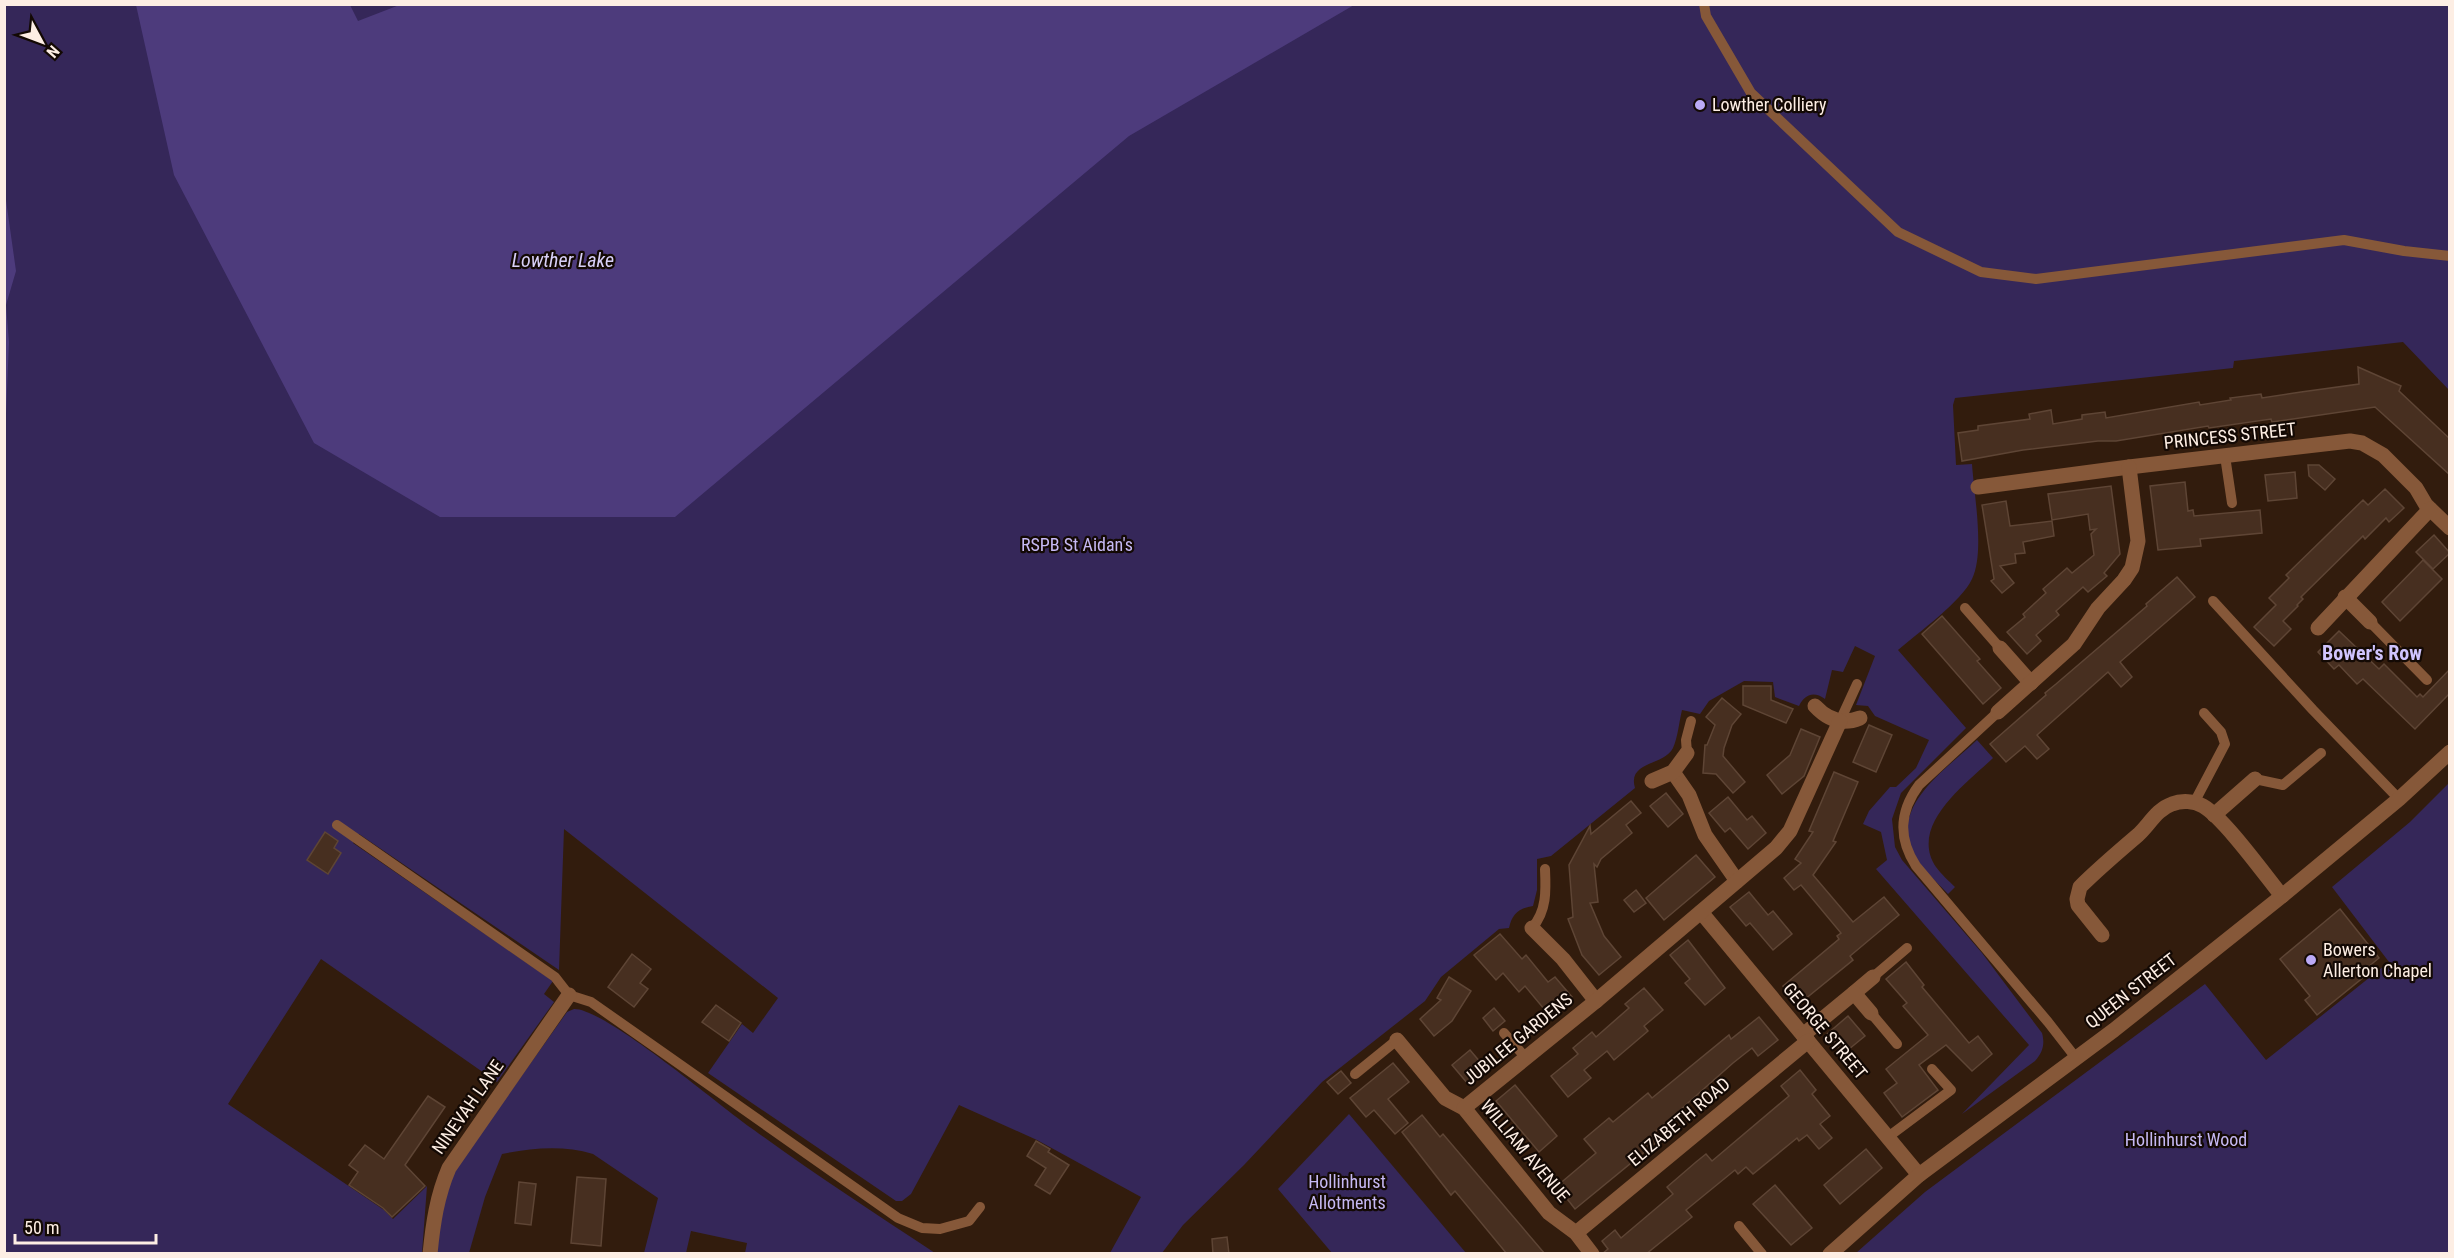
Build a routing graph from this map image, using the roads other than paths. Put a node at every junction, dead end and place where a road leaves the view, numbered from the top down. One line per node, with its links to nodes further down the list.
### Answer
1 (1704, 4): 2 (lane)
2 (2450, 256)
3 (2225, 456): 4 (street, PRINCESS STREET); 6 (lane); 7 (street, PRINCESS STREET)
4 (2130, 466): 5 (street, PRINCESS STREET); 16 (street)
5 (1978, 487)
6 (2232, 503)
7 (2430, 509): 8 (street, PRINCESS STREET); 9 (street)
8 (2450, 528)
9 (2345, 597): 12 (street); 13 (street)
10 (2213, 601): 30 (lane)
11 (1965, 608): 14 (lane)
12 (2370, 622): 15 (lane)
13 (2318, 628)
14 (2000, 648): 16 (street)
15 (2427, 681)
16 (2031, 683): 19 (street)
17 (1857, 684): 23 (lane)
18 (1815, 706): 23 (street)
19 (1998, 712): 51 (lane)
20 (2204, 713): 31 (lane)
21 (1860, 718): 23 (street)
22 (1691, 721): 25 (lane)
23 (1840, 721): 35 (street, JUBILEE GARDENS)
24 (2450, 752): 30 (street, QUEEN STREET)
25 (1688, 753): 27 (street)
26 (2321, 753): 28 (lane)
27 (1673, 772): 29 (street); 35 (street)
28 (2255, 779): 32 (street)
29 (1652, 781)
30 (2399, 799): 36 (street, QUEEN STREET)
31 (2194, 803): 32 (street); 39 (street)
32 (2214, 815): 36 (street)
33 (338, 825): 43 (lane)
34 (1545, 869): 38 (lane)
35 (1737, 881): 37 (street, JUBILEE GARDENS)
36 (2282, 896): 51 (street, QUEEN STREET)
37 (1701, 912): 44 (street, JUBILEE GARDENS); 47 (street, GEORGE STREET)
38 (1532, 928): 44 (street, JUBILEE GARDENS)
39 (2102, 935)
40 (1907, 948): 41 (lane)
41 (1873, 976): 42 (street, ELIZABETH ROAD)
42 (1854, 993): 45 (street); 47 (street, ELIZABETH ROAD)
43 (569, 995): 57 (lane); 60 (street, NINEVAH LANE)
44 (1596, 1001): 50 (street, JUBILEE GARDENS)
45 (1870, 1013): 49 (lane)
46 (1504, 1033): 50 (lane)
47 (1805, 1038): 55 (street, GEORGE STREET); 59 (street, ELIZABETH ROAD)
48 (1397, 1040): 53 (lane); 54 (street, WILLIAM AVENUE)
49 (1897, 1044)
50 (1526, 1058): 54 (street, JUBILEE GARDENS)
51 (2076, 1058): 56 (street, QUEEN STREET)
52 (1932, 1069): 55 (lane)
53 (1355, 1074)
54 (1464, 1108): 59 (street, WILLIAM AVENUE)
55 (1888, 1137): 56 (street, GEORGE STREET)
56 (1919, 1175): 63 (street, QUEEN STREET)
57 (980, 1206)
58 (1738, 1226): 62 (lane)
59 (1576, 1233): 61 (street, WILLIAM AVENUE)
60 (430, 1254)
61 (1592, 1254)
62 (1762, 1254)
63 (1830, 1254)

